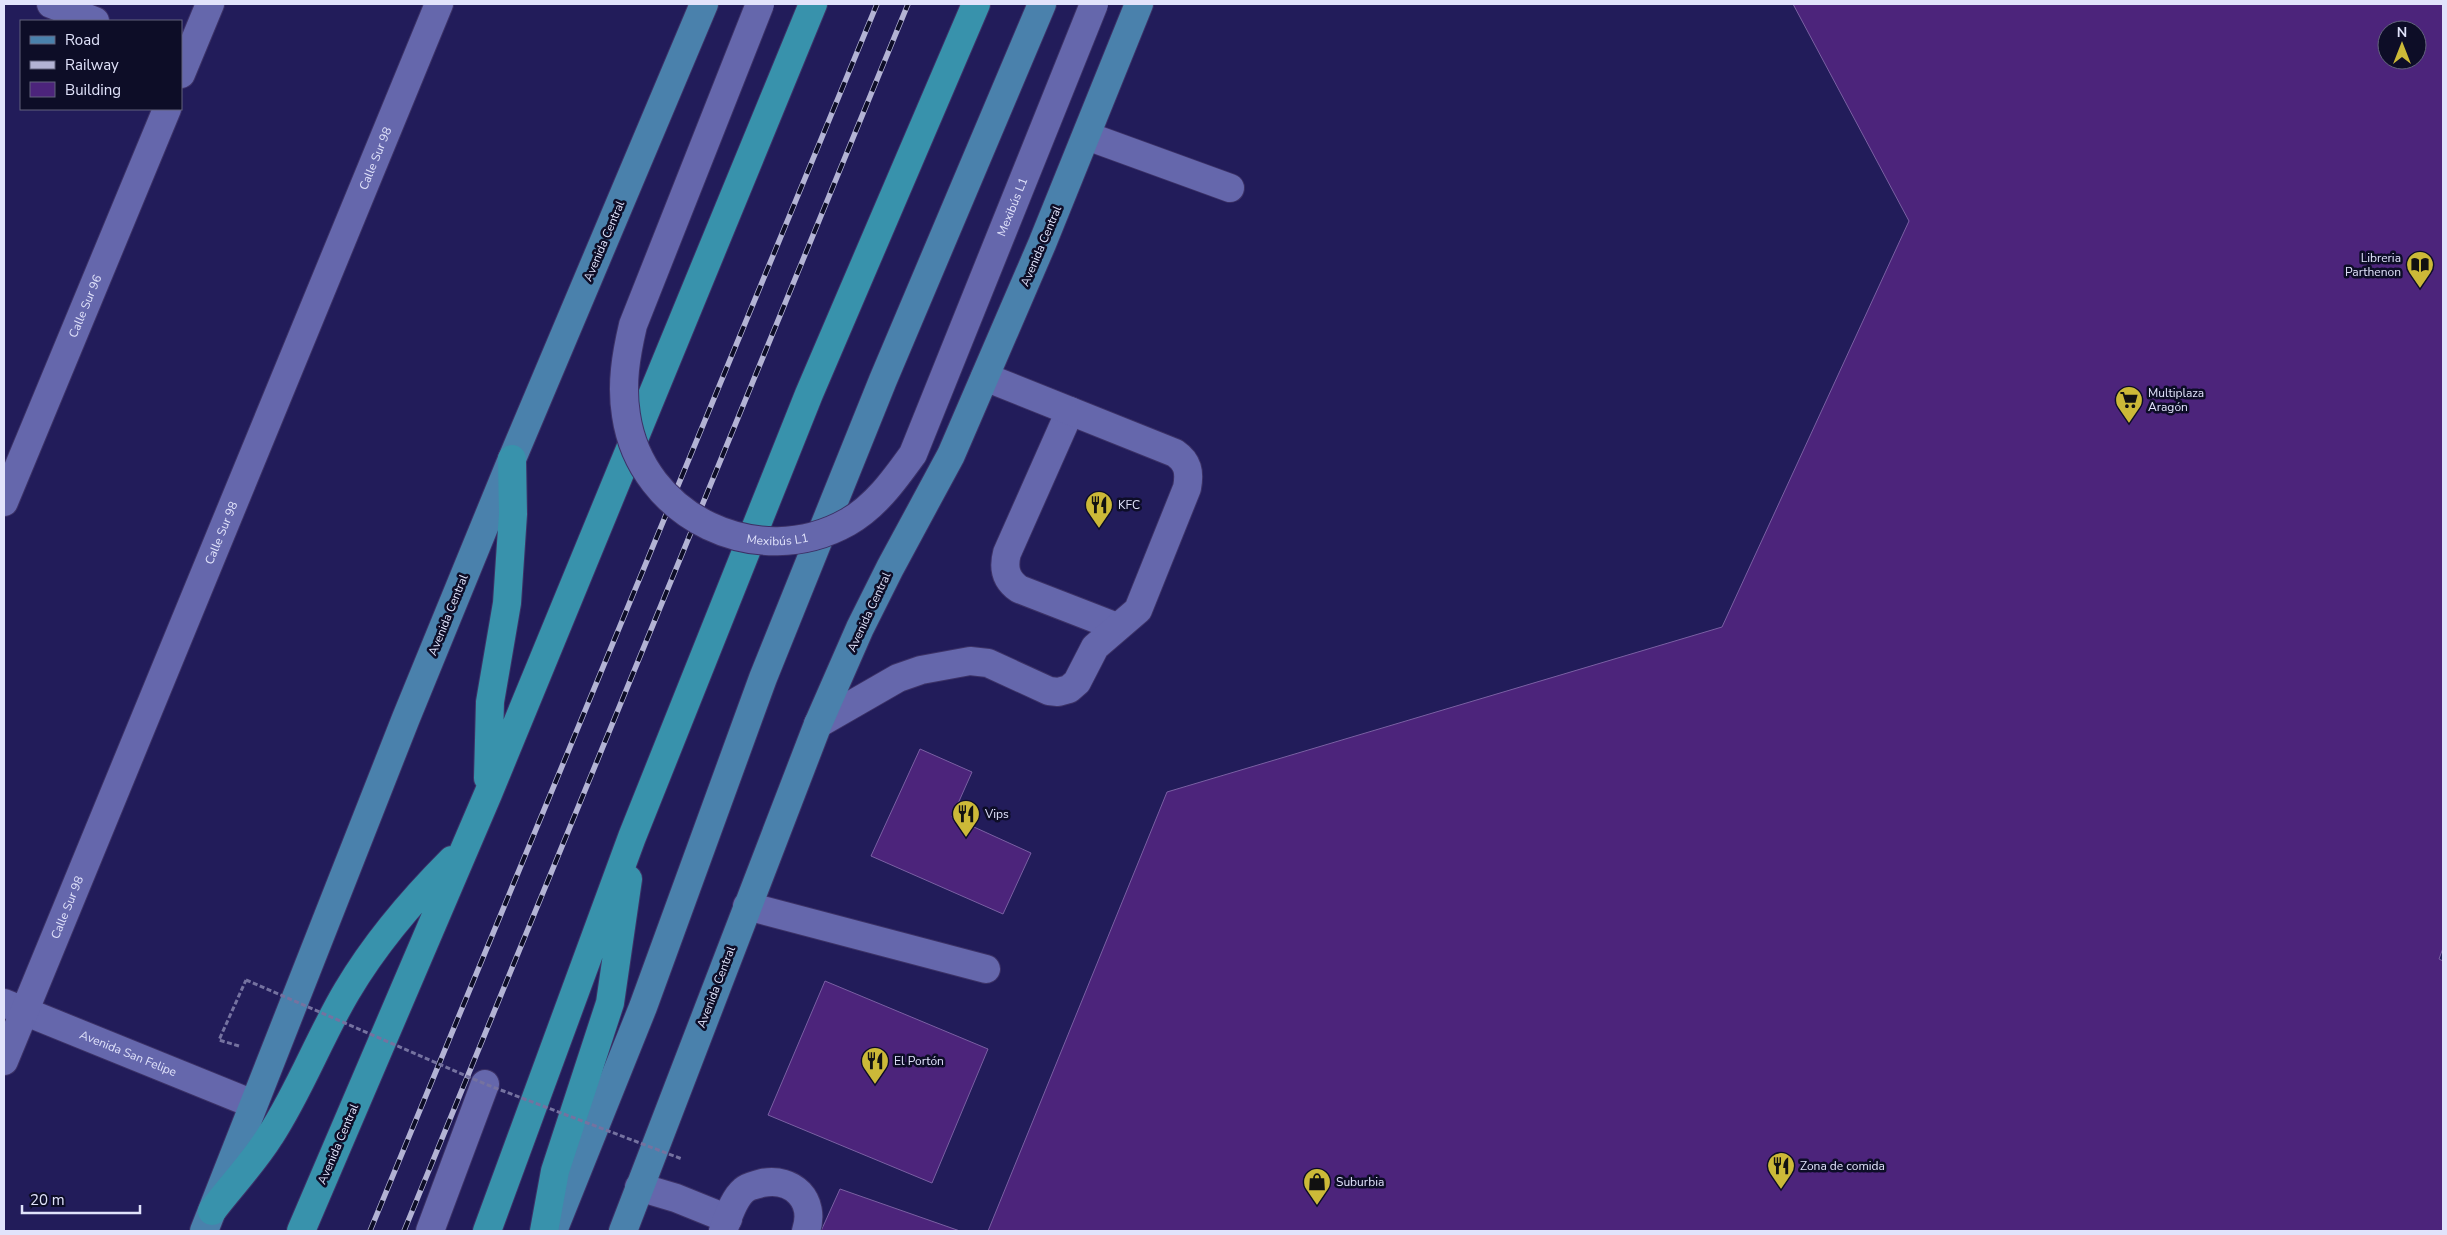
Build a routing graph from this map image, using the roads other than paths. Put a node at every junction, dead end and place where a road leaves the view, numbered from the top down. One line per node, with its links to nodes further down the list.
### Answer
1 (51, 4): 11 (street)
2 (210, 4): 12 (street)
3 (440, 4): 27 (street, Calle Sur 98)
4 (704, 4): 18 (main road, Avenida Central)
5 (760, 4): 9 (street, Mexibús L1, bridge)
6 (813, 4): 22 (highway, Avenida Central)
7 (976, 4): 23 (highway)
8 (1042, 4): 38 (main road)
9 (1094, 4)
10 (1140, 4): 14 (main road, Avenida Central)
11 (92, 20)
12 (183, 63)
13 (167, 110): 19 (street, Calle Sur 96)
14 (1086, 136): 15 (street); 16 (main road, Avenida Central)
15 (1230, 188)
16 (985, 377): 17 (street); 21 (main road, Avenida Central)
17 (1070, 411): 20 (street); 20 (street)
18 (512, 459): 22 (highway); 30 (main road, Avenida Central)
19 (4, 502)
20 (1117, 627): 21 (street)
21 (818, 724): 25 (main road, Avenida Central)
22 (488, 794): 24 (highway, Avenida Central)
23 (632, 838): 36 (highway); 37 (highway)
24 (462, 850): 32 (highway); 34 (highway, Avenida Central)
25 (747, 906): 26 (street); 31 (main road, Avenida Central)
26 (986, 969)
27 (14, 1007): 28 (street, Calle Sur 98); 30 (street, Avenida San Felipe)
28 (4, 1061)
29 (485, 1084): 35 (street)
30 (253, 1104): 32 (main road, Avenida Central)
31 (639, 1187): 33 (street); 39 (main road, Avenida Central)
32 (208, 1221)
33 (725, 1225): 40 (street)
34 (301, 1231)
35 (430, 1231)
36 (487, 1231)
37 (544, 1231)
38 (553, 1231)
39 (623, 1231)
40 (806, 1231)

